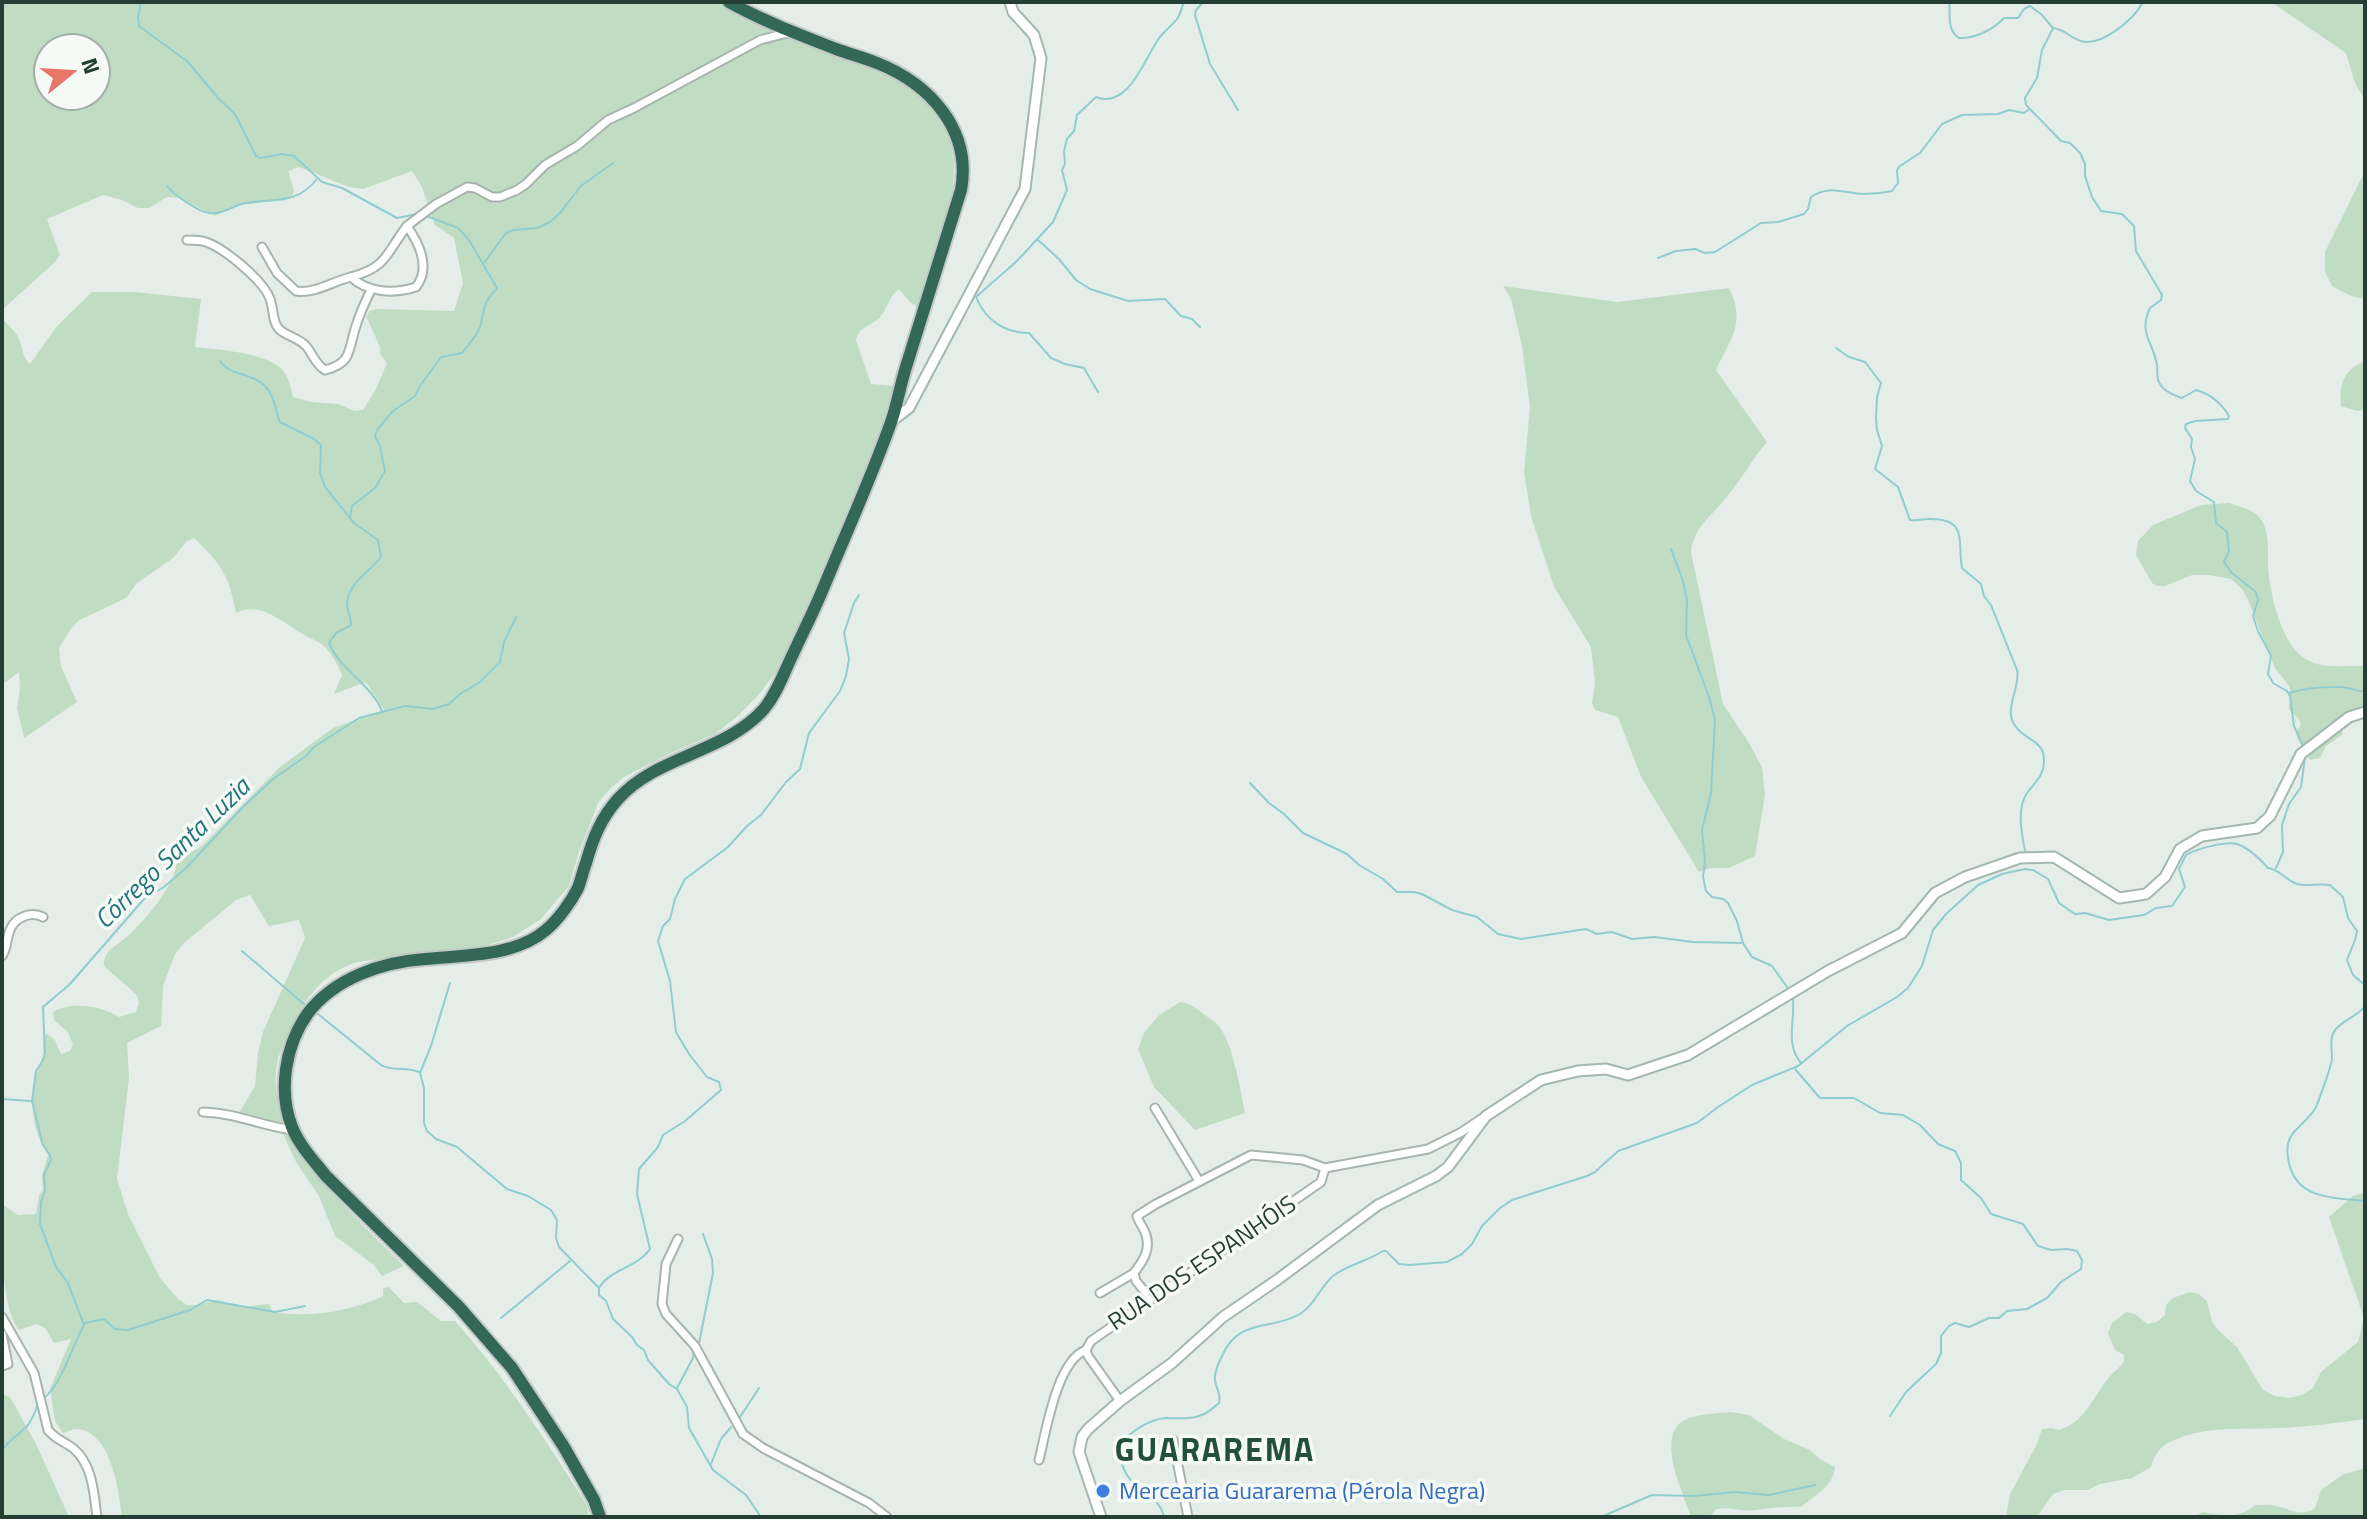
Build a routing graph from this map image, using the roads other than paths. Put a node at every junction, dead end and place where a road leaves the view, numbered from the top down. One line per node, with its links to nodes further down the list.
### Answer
1 (729, 2): 3 (highway)
2 (1010, 2): 9 (street)
3 (793, 31): 4 (street); 9 (highway)
4 (407, 226): 7 (street); 8 (street)
5 (187, 240): 8 (street)
6 (262, 247): 7 (street)
7 (351, 277): 8 (street)
8 (371, 290)
9 (892, 421): 16 (highway)
10 (2365, 712): 15 (street)
11 (43, 917): 12 (street)
12 (2, 956)
13 (1155, 1108): 18 (street)
14 (203, 1112): 16 (street)
15 (1486, 1116): 17 (street); 27 (street)
16 (293, 1130): 32 (highway)
17 (1325, 1168): 18 (street); 22 (street, RUA DOS ESPANHÓIS)
18 (1199, 1181): 20 (street)
19 (678, 1239): 30 (street)
20 (1134, 1273): 21 (street); 22 (street)
21 (1100, 1293)
22 (1150, 1298): 25 (street, RUA DOS ESPANHÓIS)
23 (2, 1317): 31 (street)
24 (2, 1334): 26 (street)
25 (1086, 1350): 27 (street, RUA DOS ESPANHÓIS); 29 (street)
26 (2, 1366)
27 (1120, 1401): 35 (street)
28 (1173, 1440): 36 (street)
29 (1039, 1460)
30 (875, 1508): 33 (street); 34 (street)
31 (97, 1517)
32 (600, 1517)
33 (867, 1517)
34 (887, 1517)
35 (1101, 1517)
36 (1188, 1517)

